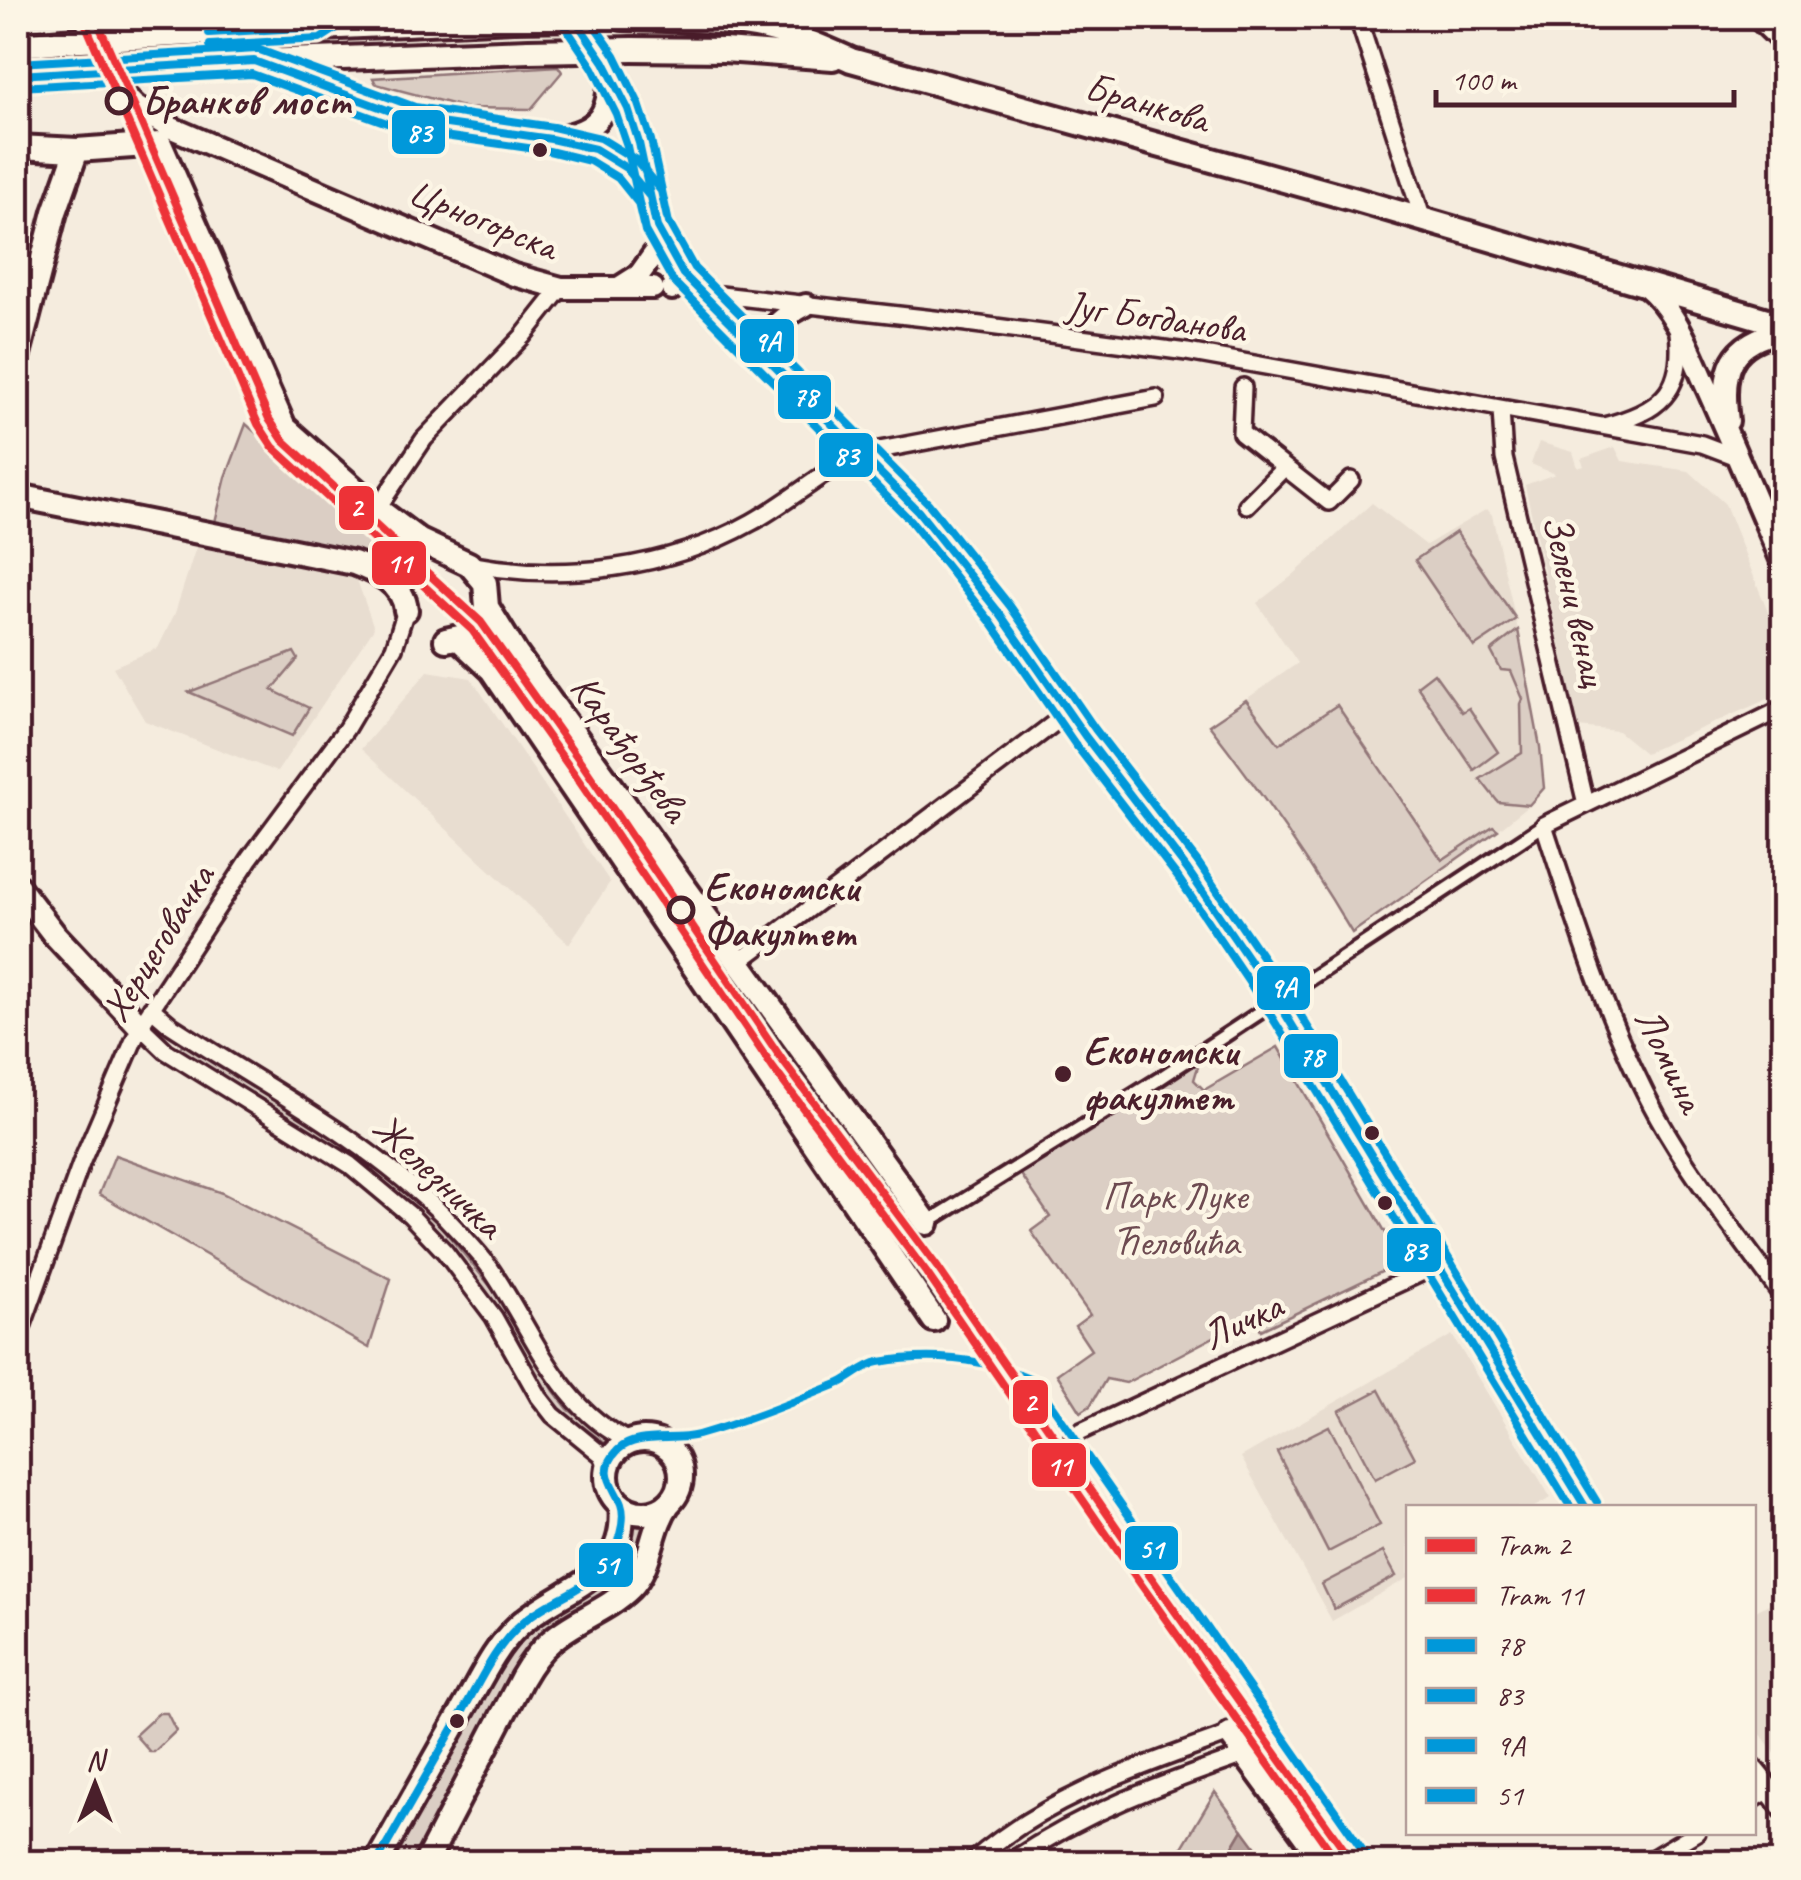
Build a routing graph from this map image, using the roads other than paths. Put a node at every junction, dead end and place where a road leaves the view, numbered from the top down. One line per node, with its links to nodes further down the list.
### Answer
1 (90, 18): 18 (street)
2 (574, 18): 16 (street)
3 (584, 18): 9 (main road, bridge)
4 (622, 18): 5 (main road, Бранкова)
5 (637, 18): 11 (main road, Бранкова)
6 (747, 18): 11 (main road)
7 (1358, 18): 25 (street)
8 (1752, 18): 13 (street)
9 (514, 19): 10 (main road)
10 (323, 22): 12 (main road, bridge)
11 (769, 29): 14 (main road, Бранкова)
12 (18, 45)
13 (1784, 49)
14 (850, 60): 15 (main road, Бранкова, bridge); 25 (main road, Бранкова)
15 (254, 61): 17 (main road, Бранкова, bridge); 19 (street)
16 (610, 72): 19 (street); 24 (street)
17 (18, 76)
18 (122, 93): 20 (street); 21 (street, Црногорска)
19 (551, 138): 24 (street)
20 (153, 145): 21 (street, Црногорска); 23 (main road); 46 (main road)
21 (212, 146): 28 (street, Црногорска)
22 (18, 147): 23 (main road)
23 (78, 150): 33 (main road)
24 (650, 197): 26 (street)
25 (1423, 220): 27 (main road)
26 (663, 271): 28 (street, Црногорска); 29 (street)
27 (1646, 285): 31 (street); 32 (main road)
28 (562, 288): 46 (street)
29 (703, 293): 30 (street, Југ Богданова); 34 (street)
30 (806, 305): 34 (street); 37 (street, Југ Богданова)
31 (1677, 324): 38 (street, Југ Богданова); 39 (street)
32 (1784, 328): 39 (street)
33 (18, 354)
34 (770, 362): 40 (street)
35 (1243, 387): 42 (street)
36 (1156, 398): 40 (street)
37 (1501, 410): 38 (street, Југ Богданова); 53 (street, Зелени венац)
38 (1597, 428): 41 (street, Југ Богданова)
39 (1730, 438): 41 (street)
40 (863, 453): 47 (street); 52 (street)
41 (1740, 458): 48 (street)
42 (1284, 468): 43 (street); 45 (street)
43 (1351, 480)
44 (18, 496): 49 (main road)
45 (1246, 505)
46 (377, 509): 47 (main road)
47 (460, 561): 50 (main road, Карађорђева)
48 (1784, 566)
49 (406, 604): 58 (street, Херцеговачка)
50 (487, 607): 56 (main road, Карађорђева); 62 (main road, Карађорђева)
51 (1784, 708): 53 (street)
52 (1069, 712): 56 (street); 57 (street)
53 (1586, 804): 54 (street)
54 (1544, 825): 57 (street); 61 (street, Ломина)
55 (18, 888): 58 (main road)
56 (740, 961): 59 (main road, Карађорђева)
57 (1278, 1002): 59 (street); 60 (street)
58 (146, 1017): 63 (street, Херцеговачка); 65 (street, Железничка); 66 (street, Железничка)
59 (927, 1223)
60 (1438, 1264): 64 (street, Личка); 69 (street)
61 (1784, 1299)
62 (934, 1320)
63 (18, 1338)
64 (1073, 1435)
65 (631, 1442): 66 (main road); 67 (main road)
66 (608, 1468): 68 (main road)
67 (669, 1503): 68 (main road); 76 (main road)
68 (621, 1505): 75 (main road)
69 (1584, 1505)
70 (1230, 1734): 71 (main road); 77 (street)
71 (1245, 1755): 78 (street); 79 (main road)
72 (1761, 1794): 73 (street)
73 (1784, 1808)
74 (1692, 1835): 80 (street)
75 (378, 1862)
76 (426, 1862)
77 (972, 1862)
78 (1010, 1862)
79 (1324, 1862)
80 (1647, 1862)

